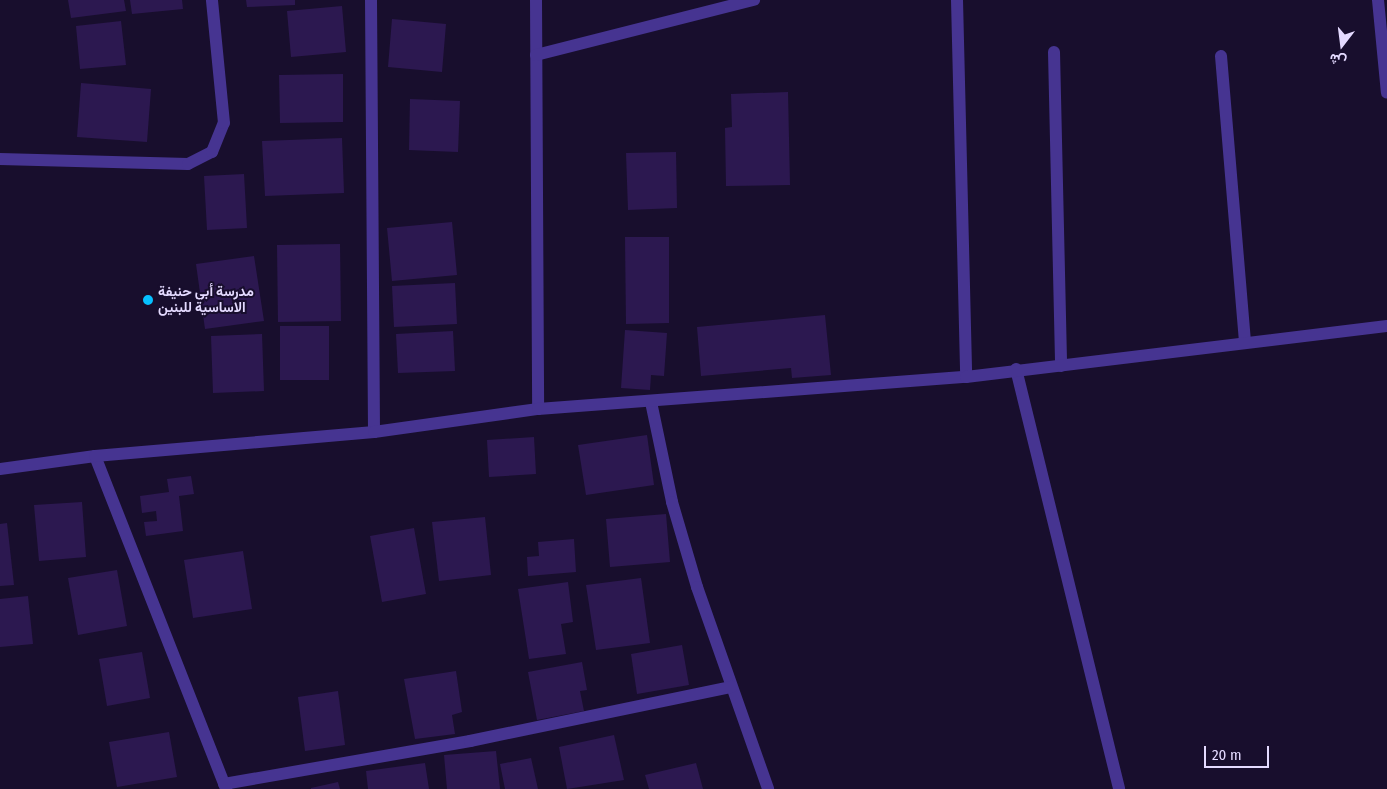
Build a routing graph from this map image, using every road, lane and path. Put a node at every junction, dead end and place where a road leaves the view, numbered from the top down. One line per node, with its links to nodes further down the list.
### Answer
1 (212, 0): 11 (street)
2 (371, 0): 19 (street)
3 (536, 0): 8 (street)
4 (754, 0): 8 (street)
5 (957, 0): 16 (street)
6 (1378, 0): 10 (street)
7 (1054, 52): 14 (street)
8 (536, 55): 18 (street)
9 (1221, 56): 13 (street)
10 (1387, 93)
11 (0, 159)
12 (1387, 326): 13 (street)
13 (1245, 341): 14 (street)
14 (1060, 366): 15 (street)
15 (1016, 370): 16 (street); 25 (street)
16 (966, 377): 17 (street)
17 (651, 402): 18 (street); 22 (street)
18 (538, 410): 19 (street)
19 (374, 432): 20 (street)
20 (95, 456): 21 (street); 23 (street)
21 (0, 469)
22 (731, 687): 23 (street); 24 (street)
23 (225, 786)
24 (768, 789)
25 (1119, 789)

